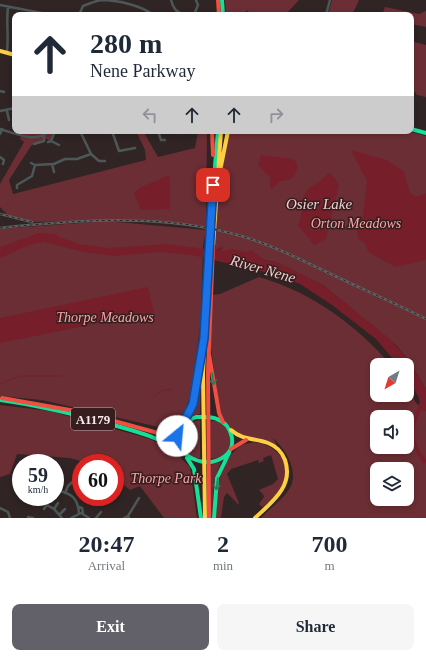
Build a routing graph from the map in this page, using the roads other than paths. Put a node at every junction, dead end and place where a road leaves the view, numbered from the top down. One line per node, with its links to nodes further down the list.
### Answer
1 (128, 0): 7 (street)
2 (171, 0): 13 (street)
3 (196, 0): 14 (street)
4 (218, 0): 15 (main road)
5 (222, 0): 16 (main road)
6 (330, 0): 17 (street)
7 (128, 4): 11 (street); 12 (street)
8 (0, 5): 9 (street)
9 (8, 7): 10 (street); 19 (street)
10 (36, 12)
11 (80, 12)
12 (147, 12)
13 (175, 12)
14 (195, 12)
15 (219, 12)
16 (223, 12)
17 (327, 12)
18 (0, 51): 19 (main road)
19 (7, 53): 20 (main road)
20 (12, 54)
21 (0, 91): 22 (street)
22 (4, 92)
23 (12, 109): 24 (street)
24 (7, 110): 25 (street); 26 (street)
25 (0, 111)
26 (10, 120)
27 (1, 129): 29 (street); 31 (street)
28 (414, 130): 30 (main road)
29 (12, 132)
30 (426, 133)
31 (0, 134)
32 (20, 134): 41 (street)
33 (53, 134): 44 (street)
34 (81, 134): 46 (street)
35 (113, 134): 45 (street)
36 (159, 134): 42 (street)
37 (212, 134): 54 (main road)
38 (218, 134): 54 (main road)
39 (221, 134): 54 (main road)
40 (227, 134): 54 (main road)
41 (44, 136): 43 (street)
42 (165, 140)
43 (34, 144)
44 (59, 145)
45 (135, 148)
46 (91, 154): 48 (street); 51 (street)
47 (0, 156): 50 (street)
48 (105, 161)
49 (31, 163): 52 (street)
50 (3, 164)
51 (52, 164): 52 (street); 53 (street)
52 (35, 165): 55 (street)
53 (54, 172)
54 (215, 186): 56 (main road)
55 (17, 188)
56 (206, 339): 58 (main road); 59 (main road, one-way to 59); 89 (main road); 90 (main road)
57 (0, 399): 60 (main road, A1179); 64 (main road, A1179)
58 (184, 422): 59 (main road); 60 (main road)
59 (224, 422): 61 (main road)
60 (180, 428): 64 (main road)
61 (231, 430): 62 (main road); 63 (main road)
62 (247, 440): 63 (main road); 92 (main road)
63 (230, 451): 65 (main road); 91 (main road, one-way to 91)
64 (181, 452): 65 (main road)
65 (187, 458): 88 (main road)
66 (72, 482): 67 (street)
67 (65, 493): 70 (street)
68 (138, 498): 80 (street)
69 (56, 506): 74 (street)
70 (79, 507): 77 (street); 78 (street)
71 (0, 508): 81 (street)
72 (65, 508): 76 (street)
73 (44, 509): 74 (street)
74 (54, 509): 76 (street)
75 (101, 512): 86 (street)
76 (60, 514): 83 (street)
77 (79, 514): 78 (street); 84 (street)
78 (83, 514): 85 (street)
79 (28, 517): 82 (street)
80 (129, 517): 87 (street)
81 (10, 518)
82 (33, 518)
83 (62, 518)
84 (71, 518)
85 (89, 518)
86 (96, 518)
87 (124, 518)
88 (201, 518)
89 (205, 518)
90 (209, 518)
91 (214, 518)
92 (256, 518)

